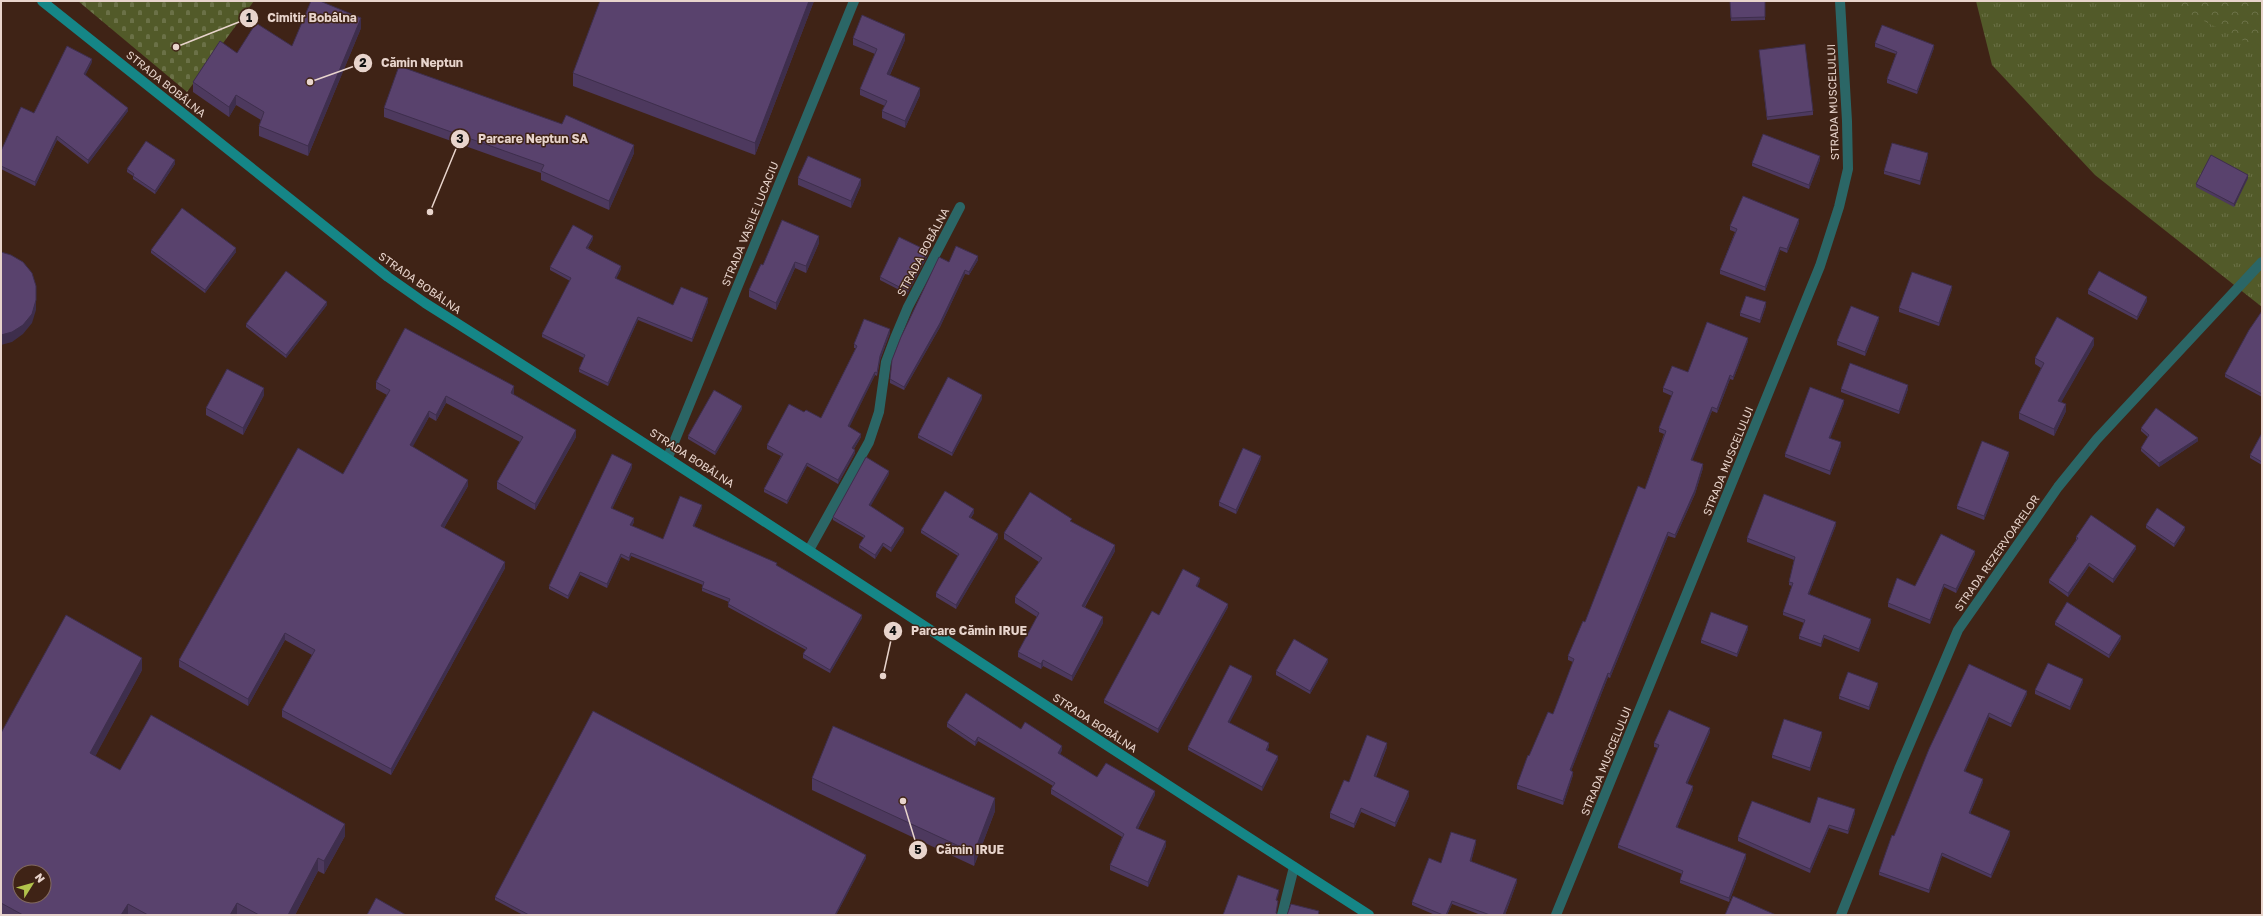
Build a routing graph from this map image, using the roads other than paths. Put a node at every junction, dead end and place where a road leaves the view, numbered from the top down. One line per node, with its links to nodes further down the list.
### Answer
1 (42, 1): 6 (main road, STRADA BOBÂLNA)
2 (854, 1): 6 (street, STRADA VASILE LUCACIU)
3 (1840, 1): 11 (street, STRADA MUSCELULUI)
4 (960, 208): 7 (street, STRADA BOBÂLNA)
5 (2262, 262): 12 (street, STRADA REZERVOARELOR)
6 (668, 457): 7 (main road, STRADA BOBÂLNA)
7 (809, 550): 8 (main road, STRADA BOBÂLNA)
8 (1294, 867): 9 (street); 10 (main road, STRADA BOBÂLNA)
9 (1282, 915)
10 (1369, 915)
11 (1556, 915)
12 (1841, 915)

